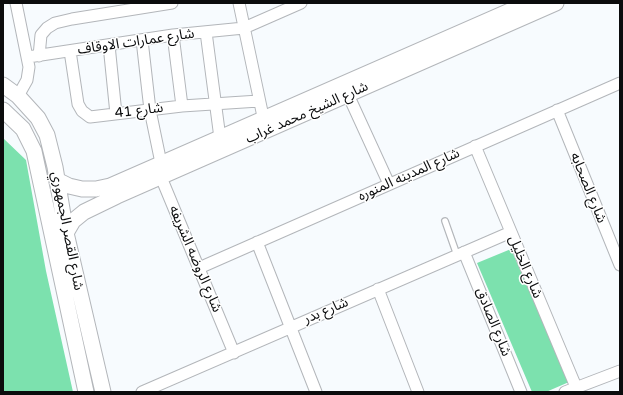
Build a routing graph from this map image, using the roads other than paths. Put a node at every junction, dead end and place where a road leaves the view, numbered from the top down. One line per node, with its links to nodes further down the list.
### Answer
1 (16, 3): 14 (street)
2 (172, 3): 7 (street)
3 (239, 3): 8 (street)
4 (301, 3): 8 (street, شارع عمارات الاوقاف)
5 (528, 3): 17 (main road, شارع الشيخ محمد غراب)
6 (556, 3): 17 (main road, شارع الشيخ محمد غراب)
7 (135, 6): 14 (street)
8 (244, 28): 9 (street, شارع عمارات الاوقاف); 19 (street)
9 (206, 32): 10 (street, شارع عمارات الاوقاف); 20 (street)
10 (173, 35): 11 (street, شارع عمارات الاوقاف); 21 (street)
11 (142, 40): 12 (street, شارع عمارات الاوقاف); 23 (street, شارع الروضه الشريفه)
12 (109, 46): 13 (street, شارع عمارات الاوقاف); 25 (street)
13 (70, 51): 14 (street, شارع عمارات الاوقاف); 25 (street, شارع 41)
14 (33, 56): 18 (street)
15 (620, 83): 24 (street, شارع المدينه المنوره)
16 (3, 85): 18 (main road, شارع القصر الجمهوري)
17 (346, 89): 26 (main road, شارع الشيخ محمد غراب); 31 (street)
18 (18, 96): 30 (main road, شارع القصر الجمهوري)
19 (260, 101): 20 (street, شارع 41); 26 (street)
20 (214, 104): 21 (street, شارع 41); 27 (street)
21 (182, 106): 23 (street, شارع 41)
22 (3, 110): 44 (main road, شارع القصر الجمهوري)
23 (150, 110): 25 (street, شارع 41); 29 (street, شارع الروضه الشريفه)
24 (557, 110): 28 (street, شارع المدينه المنوره); 37 (street, شارع الصحابه)
25 (116, 114)
26 (265, 125): 27 (main road, شارع الشيخ محمد غراب); 29 (main road, شارع الشيخ محمد غراب)
27 (220, 138): 29 (main road, شارع الشيخ محمد غراب)
28 (475, 146): 31 (street, شارع المدينه المنوره); 33 (street, شارع الخليل)
29 (159, 168): 30 (main road, شارع الشيخ محمد غراب); 34 (main road, شارع الشيخ محمد غراب); 38 (street, شارع الروضه الشريفه)
30 (57, 180): 34 (main road, شارع القصر الجمهوري)
31 (389, 184): 35 (street, شارع المدينه المنوره)
32 (445, 221): 36 (lane)
33 (511, 232): 36 (street, شارع بدر); 43 (street, شارع الخليل)
34 (66, 233): 45 (main road, شارع القصر الجمهوري)
35 (257, 242): 38 (street, شارع المدينه المنوره); 40 (street)
36 (461, 254): 39 (street, شارع بدر); 49 (street, شارع الصادق)
37 (620, 266)
38 (199, 268): 41 (street, شارع الروضه الشريفه)
39 (378, 289): 40 (street, شارع بدر); 48 (street)
40 (291, 326): 41 (street, شارع بدر); 47 (street)
41 (234, 353): 46 (street, شارع بدر)
42 (620, 371): 43 (street)
43 (576, 387): 50 (street)
44 (86, 392)
45 (103, 392)
46 (142, 392)
47 (316, 392)
48 (418, 392)
49 (521, 392)
50 (565, 392)

